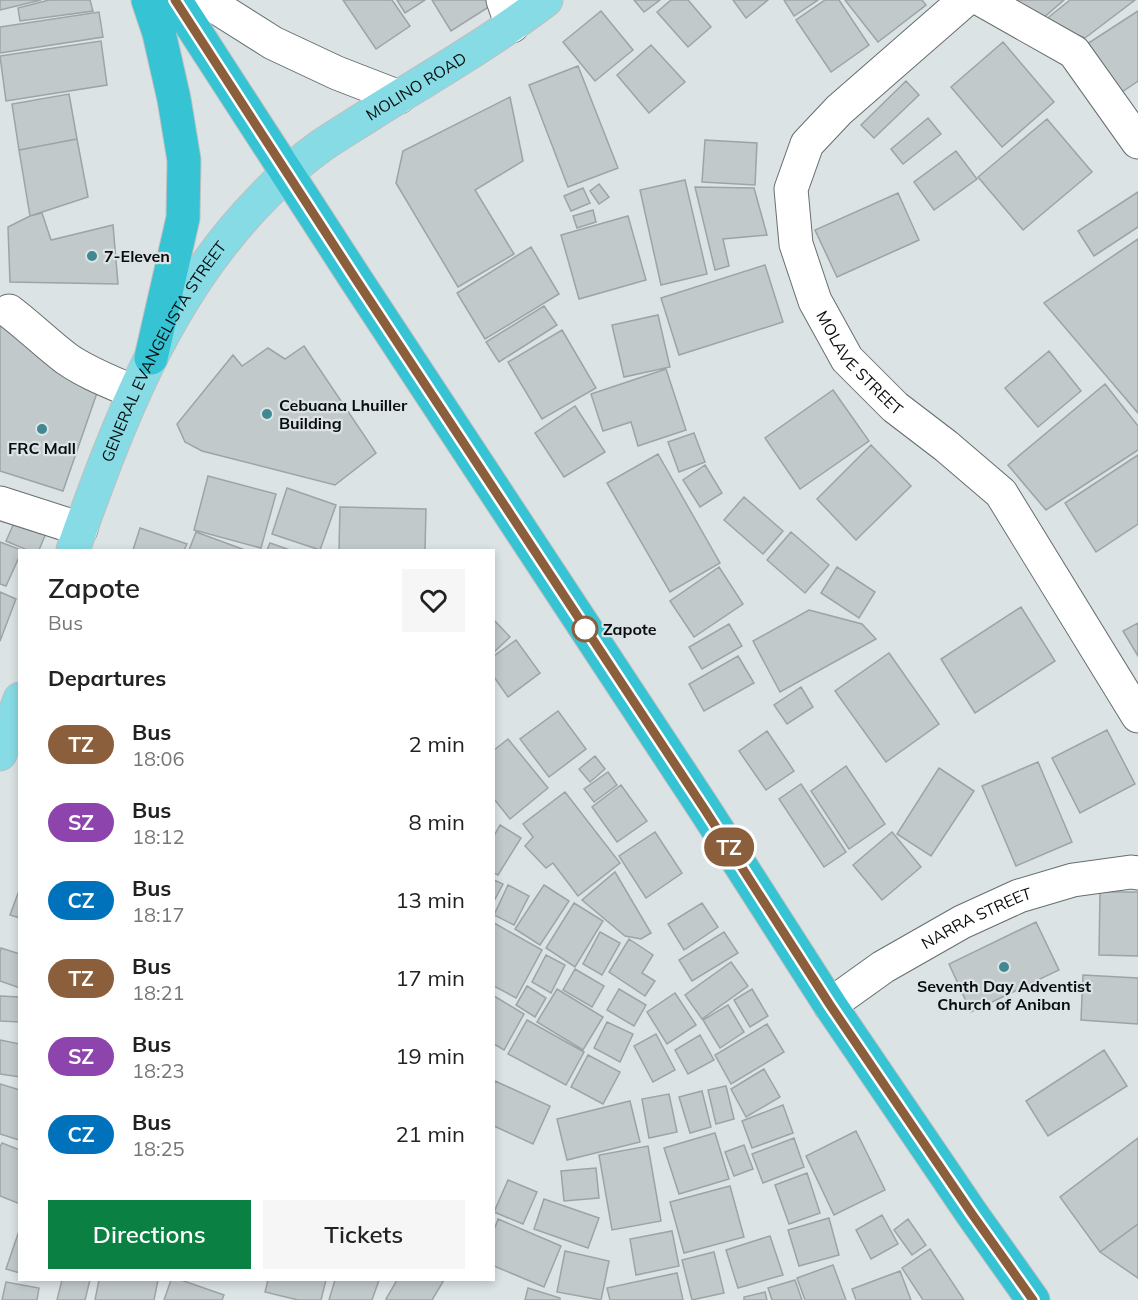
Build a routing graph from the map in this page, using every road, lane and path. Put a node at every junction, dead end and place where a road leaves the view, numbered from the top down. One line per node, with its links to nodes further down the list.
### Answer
1 (148, 0): 12 (highway)
2 (175, 0): 10 (highway)
3 (206, 0): 8 (street)
4 (546, 0): 7 (main road, MOLINO ROAD)
5 (965, 0): 17 (street, MOLAVE STREET)
6 (982, 0): 9 (street)
7 (508, 13): 8 (main road, MOLINO ROAD)
8 (399, 97): 10 (main road, MOLINO ROAD)
9 (1138, 142)
10 (287, 173): 12 (main road, GENERAL EVANGELISTA STREET); 20 (highway)
11 (9, 311): 13 (street)
12 (151, 358): 13 (main road, GENERAL EVANGELISTA STREET)
13 (134, 392): 15 (main road, GENERAL EVANGELISTA STREET)
14 (0, 503): 15 (street)
15 (77, 540)
16 (18, 704): 18 (main road)
17 (1138, 716)
18 (0, 753)
19 (1138, 873): 20 (street, NARRA STREET)
20 (830, 1005): 21 (highway)
21 (1033, 1300)

